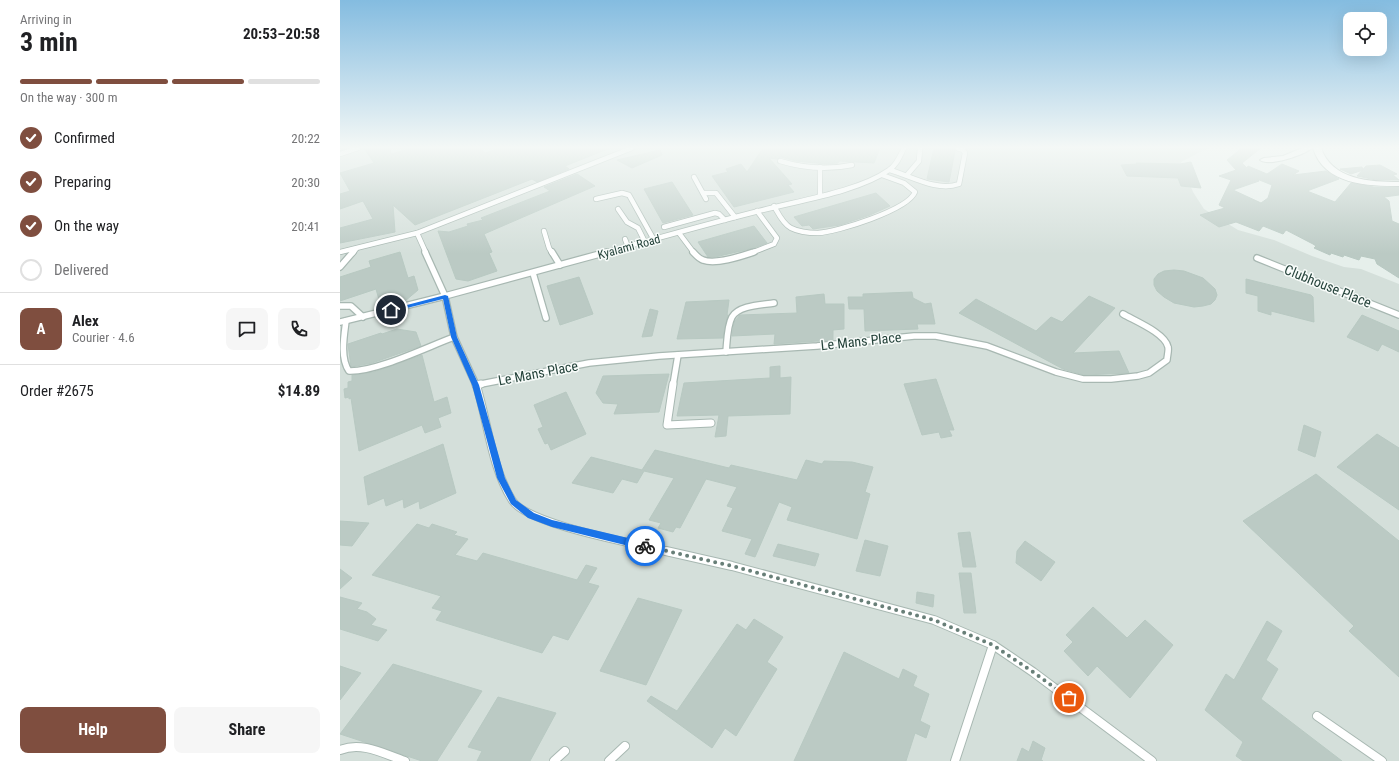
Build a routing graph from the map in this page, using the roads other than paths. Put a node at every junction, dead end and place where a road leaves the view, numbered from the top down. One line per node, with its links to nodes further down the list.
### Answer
1 (542, 184): 21 (lane)
2 (697, 184): 10 (lane)
3 (820, 184): 11 (lane)
4 (860, 184): 11 (lane, Kyalami Road)
5 (904, 184): 14 (lane)
6 (932, 184): 7 (lane)
7 (959, 184)
8 (1374, 184): 9 (street)
9 (1399, 184)
10 (703, 193): 13 (lane); 17 (lane)
11 (820, 196): 14 (lane, Kyalami Road)
12 (596, 199): 24 (lane)
13 (706, 199)
14 (774, 206): 16 (lane, Kyalami Road)
15 (618, 209): 25 (lane)
16 (757, 211): 17 (lane, Kyalami Road); 22 (lane)
17 (735, 217): 18 (lane, Kyalami Road)
18 (725, 220): 19 (lane); 22 (lane, Kyalami Road)
19 (664, 227)
20 (544, 231): 30 (lane)
21 (417, 233): 27 (lane); 33 (lane)
22 (678, 233): 24 (lane, Kyalami Road)
23 (625, 239): 26 (lane)
24 (654, 240): 25 (lane, Kyalami Road)
25 (645, 242): 26 (lane, Kyalami Road)
26 (628, 247): 30 (lane, Kyalami Road)
27 (357, 249): 28 (lane); 31 (lane)
28 (340, 252)
29 (1257, 258): 37 (lane, Clubhouse Place)
30 (560, 265): 32 (lane, Kyalami Road)
31 (340, 267)
32 (533, 273): 33 (lane, Kyalami Road); 39 (lane)
33 (445, 296): 38 (lane, Kyalami Road); 41 (lane)
34 (774, 304): 42 (lane)
35 (340, 306): 38 (lane)
36 (1123, 314): 42 (lane, Le Mans Place)
37 (1399, 314)
38 (363, 317): 40 (lane, Kyalami Road)
39 (546, 318)
40 (343, 321): 41 (lane)
41 (454, 337): 44 (lane)
42 (726, 352): 43 (lane, Le Mans Place)
43 (678, 355): 44 (lane, Le Mans Place); 45 (lane)
44 (476, 385): 46 (lane)
45 (711, 423)
46 (993, 645): 54 (lane); 55 (lane)
47 (1317, 716): 56 (lane)
48 (625, 746): 53 (lane)
49 (340, 750): 51 (lane)
50 (565, 751): 52 (lane)
51 (405, 761)
52 (554, 761)
53 (609, 761)
54 (956, 761)
55 (1152, 761)
56 (1382, 761)

